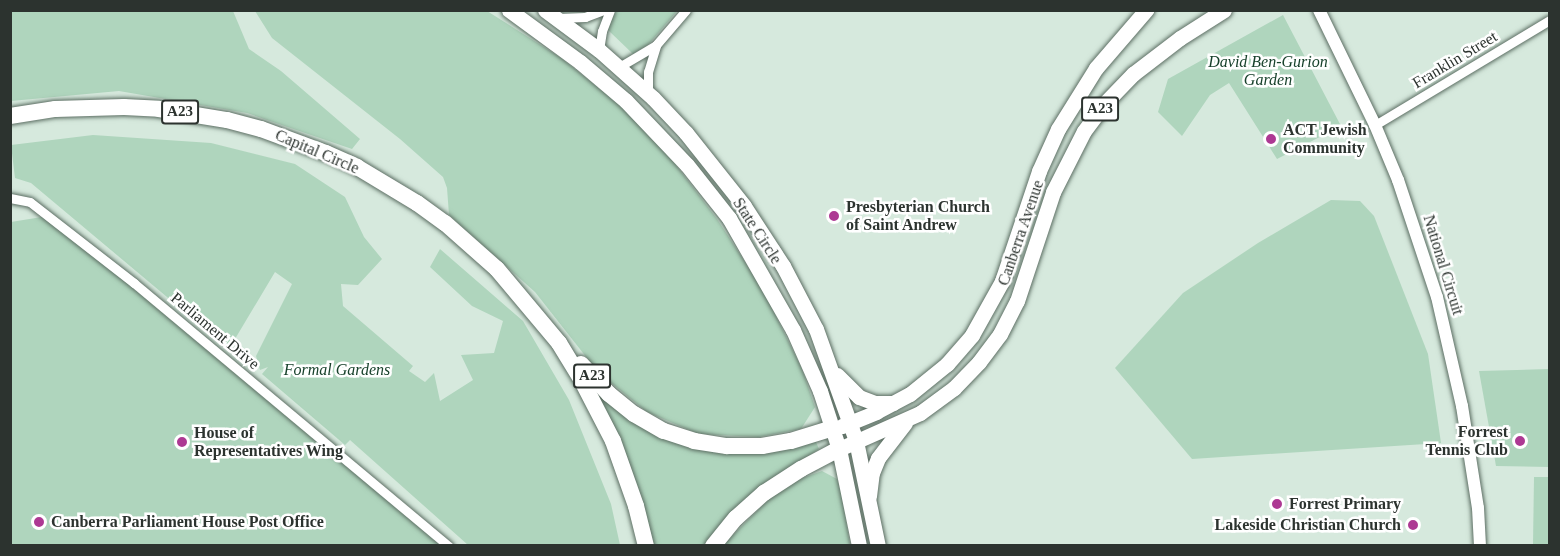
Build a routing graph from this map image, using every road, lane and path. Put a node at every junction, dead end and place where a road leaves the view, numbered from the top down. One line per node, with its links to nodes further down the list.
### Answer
1 (509, 10): 13 (main road, State Circle)
2 (603, 10): 8 (street)
3 (610, 10): 11 (street)
4 (686, 10): 10 (street)
5 (1146, 10): 24 (main road, Canberra Avenue / A23)
6 (1224, 10): 25 (main road, Canberra Avenue / A23)
7 (1318, 10): 16 (street, National Circuit)
8 (550, 14): 11 (main road, State Circle)
9 (1550, 20): 16 (street, Franklin Street)
10 (656, 45): 12 (street); 14 (street)
11 (599, 50): 12 (main road, State Circle); 13 (main road)
12 (619, 67): 13 (main road); 14 (main road, State Circle)
13 (598, 75): 19 (main road, State Circle)
14 (653, 98): 18 (main road, State Circle)
15 (10, 116): 22 (highway, Capital Circle / A23)
16 (1376, 125): 36 (street, National Circuit)
17 (10, 198): 31 (street, Parliament Drive)
18 (744, 206): 19 (main road); 20 (main road, State Circle)
19 (729, 218): 21 (main road, State Circle)
20 (792, 282): 21 (main road); 23 (main road, State Circle)
21 (774, 292): 27 (main road, State Circle)
22 (559, 343): 27 (highway, A23); 32 (highway)
23 (832, 369): 24 (main road); 26 (main road, State Circle)
24 (896, 403): 26 (main road, Canberra Avenue / A23)
25 (907, 421): 28 (main road, Canberra Avenue / A23); 30 (main road)
26 (851, 423): 27 (main road, Canberra Avenue / A23); 28 (main road, State Circle)
27 (833, 428): 29 (main road, State Circle)
28 (856, 441): 29 (main road, Canberra Avenue / A23); 30 (main road, State Circle)
29 (839, 449): 33 (highway); 34 (main road, State Circle)
30 (869, 496): 35 (main road, State Circle)
31 (448, 546)
32 (646, 546)
33 (713, 546)
34 (859, 546)
35 (878, 546)
36 (1480, 546)

